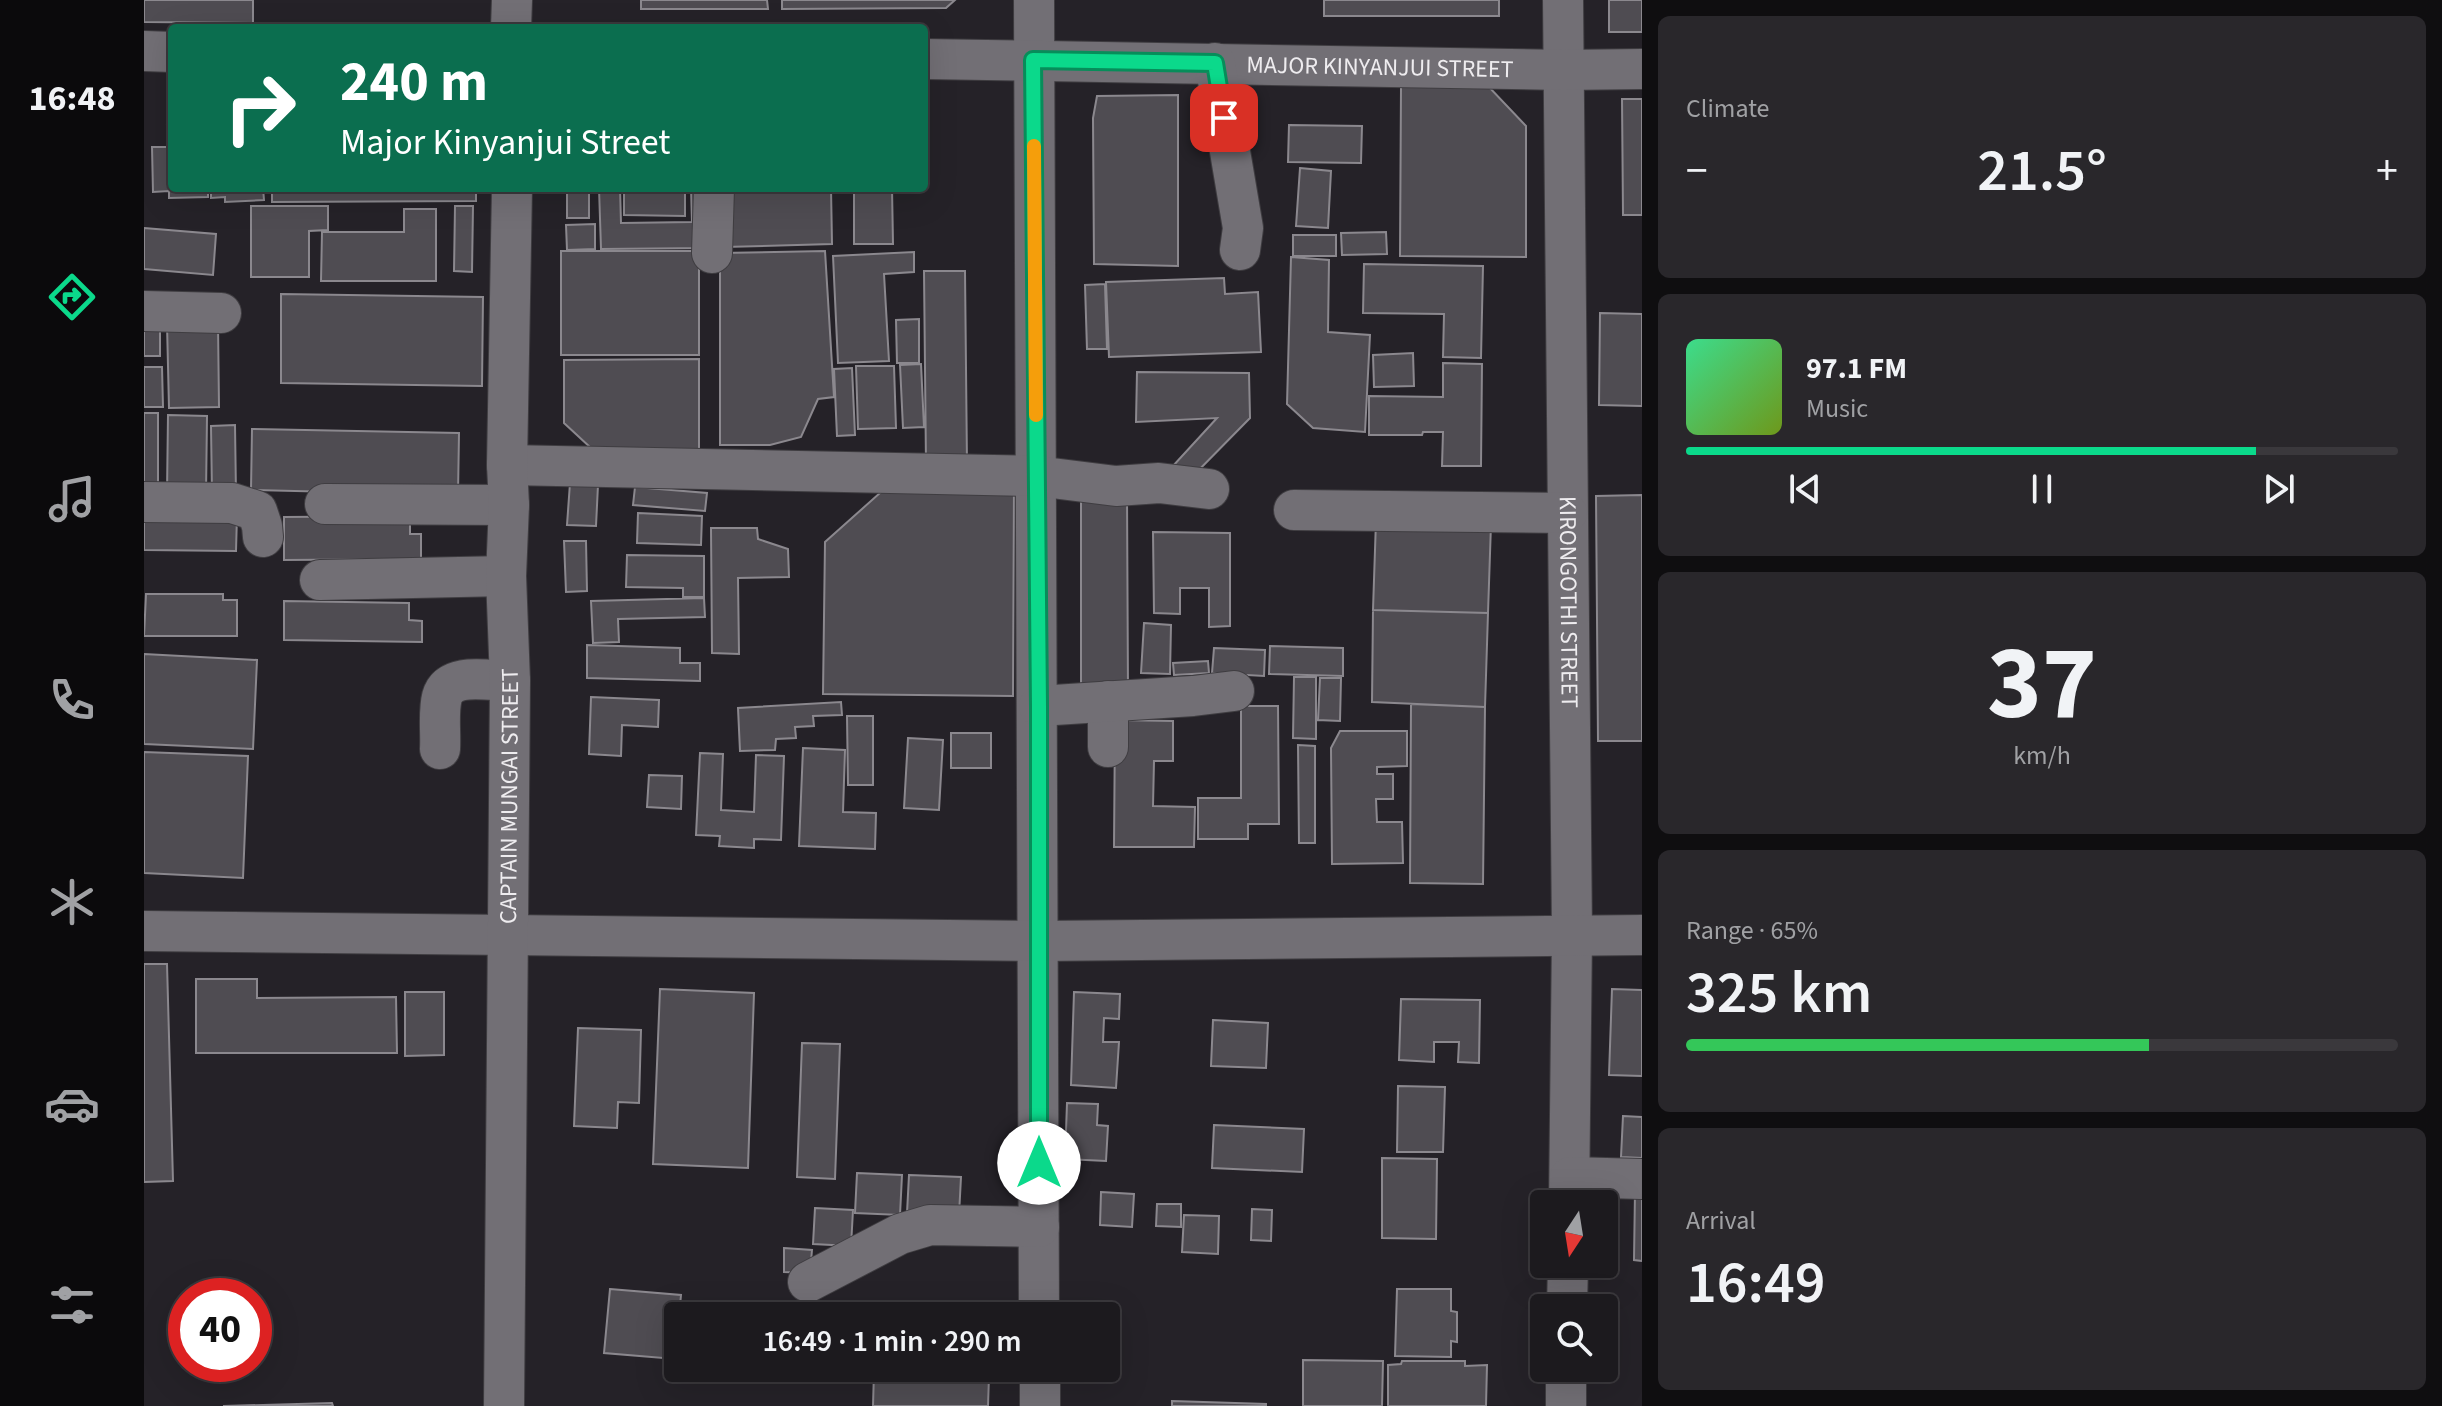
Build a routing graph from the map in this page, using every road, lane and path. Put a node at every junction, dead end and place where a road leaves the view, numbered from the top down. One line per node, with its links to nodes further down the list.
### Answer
1 (512, 0): 4 (street)
2 (1034, 0): 8 (street)
3 (1563, 0): 11 (street, KIRONGOTHI STREET)
4 (511, 24)
5 (144, 51): 6 (street)
6 (168, 52)
7 (928, 59): 8 (street, MAJOR KINYANJUI STREET)
8 (1033, 60): 9 (street, MAJOR KINYANJUI STREET); 19 (street)
9 (1215, 63): 11 (street, MAJOR KINYANJUI STREET); 14 (street)
10 (1642, 69): 11 (street, MAJOR KINYANJUI STREET)
11 (1563, 70): 25 (street, KIRONGOTHI STREET)
12 (512, 192): 18 (street, CAPTAIN MUNGAI STREET)
13 (714, 192): 15 (street)
14 (1240, 250)
15 (712, 253)
16 (144, 311): 17 (street)
17 (221, 313)
18 (507, 465): 19 (street); 23 (street, CAPTAIN MUNGAI STREET)
19 (1036, 476): 20 (street); 32 (street)
20 (1209, 489)
21 (144, 502): 26 (street)
22 (325, 504): 23 (street)
23 (509, 505): 27 (street, CAPTAIN MUNGAI STREET)
24 (1294, 510): 25 (street)
25 (1567, 513): 37 (street, KIRONGOTHI STREET)
26 (263, 537)
27 (506, 576): 28 (street); 29 (street, CAPTAIN MUNGAI STREET)
28 (320, 580)
29 (510, 681): 34 (street); 36 (street, CAPTAIN MUNGAI STREET)
30 (1234, 691): 31 (street)
31 (1108, 701): 32 (street); 33 (street)
32 (1039, 706): 39 (street)
33 (1108, 747)
34 (440, 749)
35 (144, 931): 36 (street)
36 (507, 934): 39 (street); 47 (street, CAPTAIN MUNGAI STREET)
37 (1572, 934): 38 (street); 39 (street); 41 (street, KIRONGOTHI STREET)
38 (1642, 935)
39 (1039, 941): 42 (street)
40 (1642, 1179): 41 (street)
41 (1569, 1190)
42 (1039, 1227): 43 (street); 44 (street)
43 (808, 1282)
44 (1039, 1302)
45 (1040, 1382): 48 (street)
46 (1566, 1382): 49 (street)
47 (504, 1406)
48 (1040, 1406)
49 (1566, 1406)

